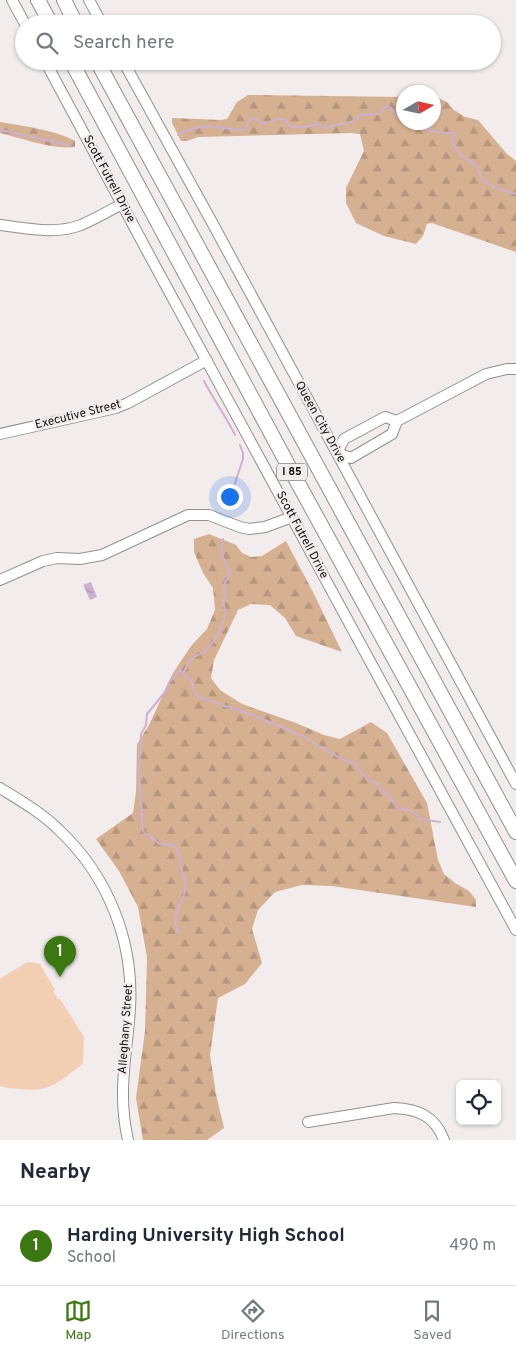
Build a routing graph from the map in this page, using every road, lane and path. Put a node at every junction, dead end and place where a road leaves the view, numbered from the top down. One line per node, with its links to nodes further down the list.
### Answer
1 (12, 0): 5 (street)
2 (38, 0): 6 (highway)
3 (64, 0): 7 (highway)
4 (89, 0): 8 (street)
5 (20, 15)
6 (46, 15)
7 (72, 15)
8 (97, 15)
9 (50, 70): 13 (street, Scott Futrell Drive)
10 (76, 70): 25 (highway, I 85)
11 (102, 70): 24 (highway, I 85)
12 (128, 70): 19 (street, Queen City Drive)
13 (122, 204): 14 (street); 15 (street, Scott Futrell Drive)
14 (0, 225)
15 (207, 360): 18 (street, Executive Street); 20 (street, Scott Futrell Drive)
16 (516, 369): 17 (street)
17 (397, 421): 19 (street); 19 (street)
18 (0, 434)
19 (337, 453): 22 (street, Queen City Drive)
20 (292, 516): 21 (street); 26 (street, Scott Futrell Drive)
21 (0, 580)
22 (516, 784)
23 (0, 788): 28 (street, Alleghany Street)
24 (516, 832)
25 (516, 881)
26 (516, 930)
27 (308, 1122): 29 (street)
28 (128, 1140)
29 (444, 1140)

